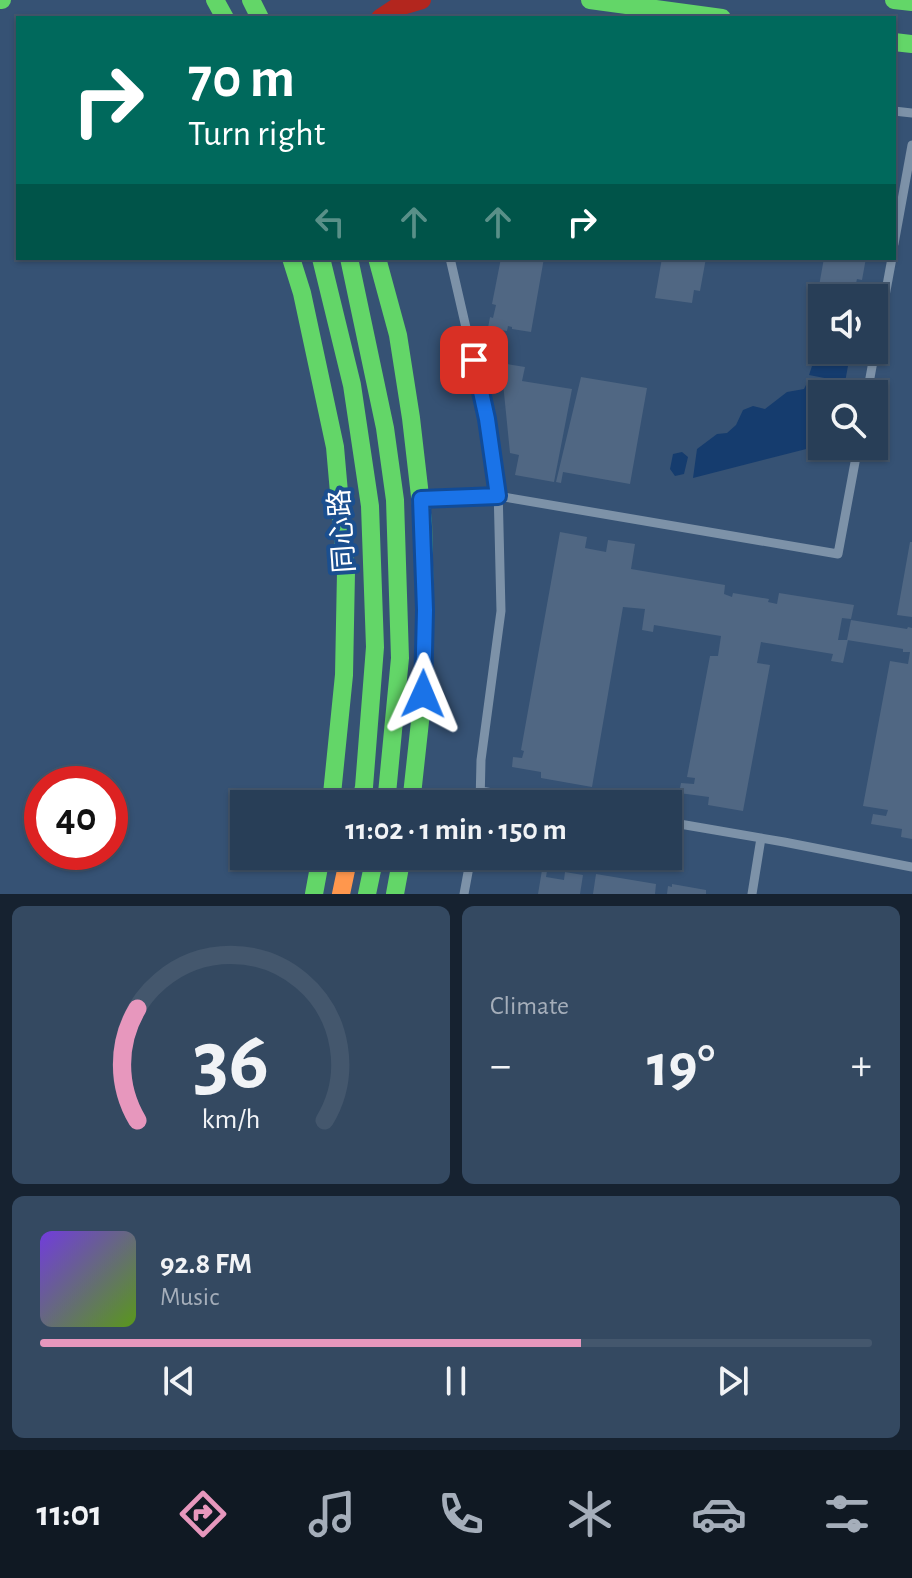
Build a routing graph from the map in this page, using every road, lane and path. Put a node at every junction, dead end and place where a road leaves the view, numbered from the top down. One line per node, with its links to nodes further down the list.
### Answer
1 (422, 0): 5 (street)
2 (590, 0): 6 (street)
3 (894, 0): 4 (street)
4 (912, 2)
5 (383, 16)
6 (707, 16)
7 (912, 145): 8 (lane)
8 (896, 233)
9 (292, 260): 20 (street)
10 (321, 260): 21 (street, 同心路)
11 (349, 260): 19 (street, 同心路)
12 (378, 260): 18 (street)
13 (450, 260): 17 (lane)
14 (892, 260): 15 (lane)
15 (870, 380)
16 (855, 460): 17 (lane)
17 (498, 496): 18 (lane); 24 (lane)
18 (421, 499): 19 (lane); 23 (street)
19 (395, 500): 22 (street, 同心路)
20 (332, 790)
21 (363, 790)
22 (387, 790)
23 (413, 790)
24 (481, 790)
25 (682, 824): 26 (lane)
26 (761, 838): 27 (lane); 38 (lane)
27 (912, 867)
28 (318, 870): 33 (street)
29 (346, 870): 34 (street)
30 (372, 870): 35 (street)
31 (399, 870): 36 (street)
32 (468, 870): 37 (lane)
33 (314, 894)
34 (341, 894)
35 (367, 894)
36 (395, 894)
37 (464, 894)
38 (752, 894)

